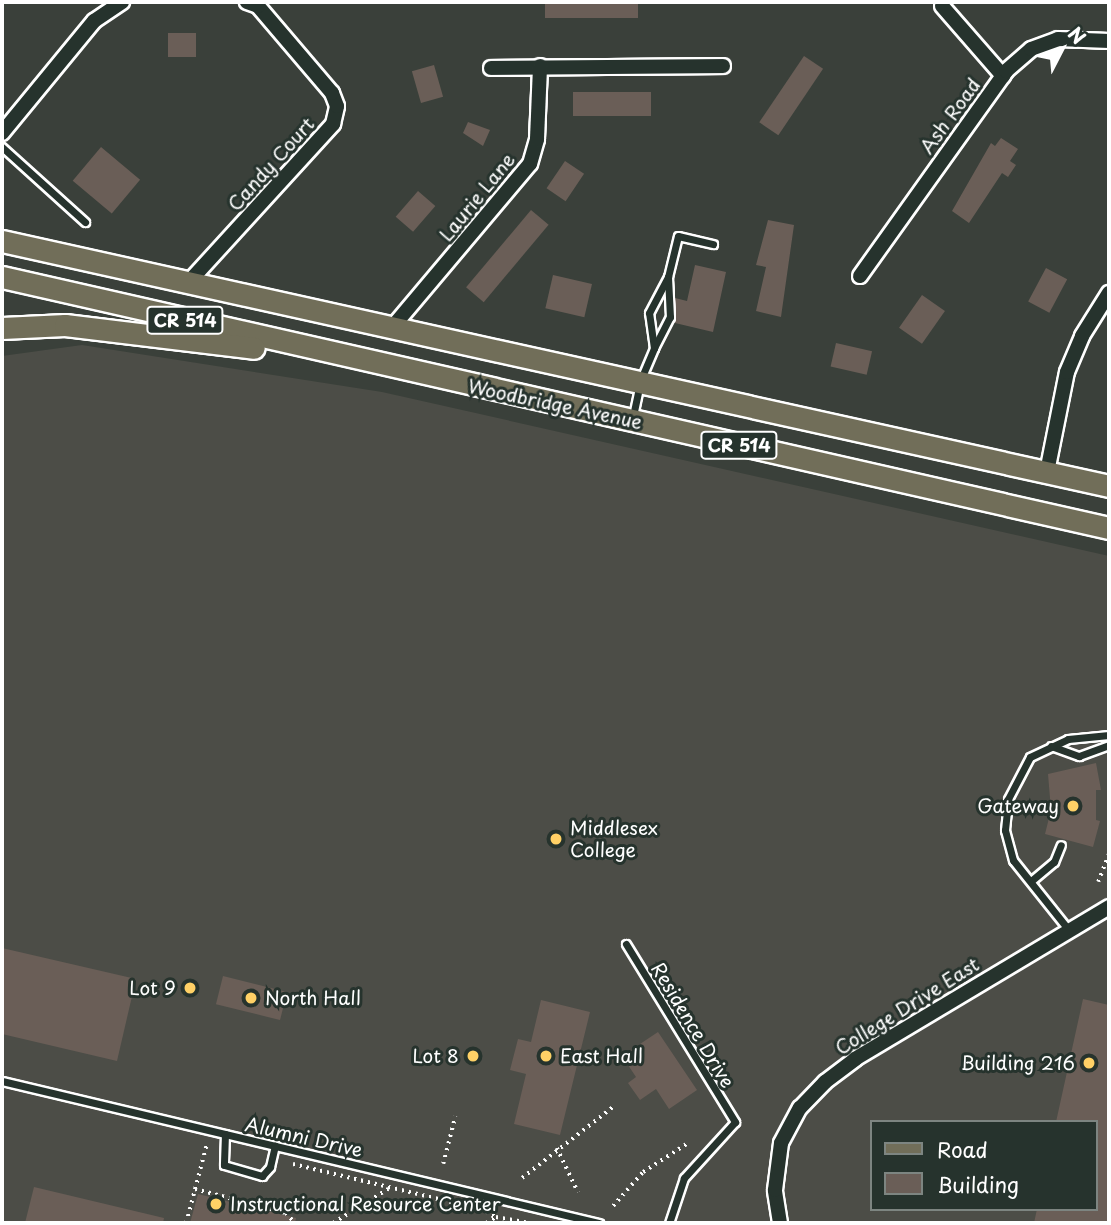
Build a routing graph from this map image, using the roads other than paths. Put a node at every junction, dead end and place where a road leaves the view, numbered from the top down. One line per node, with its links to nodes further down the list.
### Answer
1 (122, 2): 9 (street)
2 (247, 2): 17 (street, Candy Court)
3 (942, 6): 8 (street)
4 (1109, 41): 8 (street, Ash Road)
5 (540, 66): 6 (street); 7 (street); 20 (street, Laurie Lane)
6 (723, 66)
7 (491, 68)
8 (1003, 76): 14 (street, Ash Road)
9 (2, 133)
10 (2, 148): 11 (lane)
11 (85, 222)
12 (2, 241): 17 (main road, Woodbridge Avenue / CR 514)
13 (713, 244): 16 (lane)
14 (860, 276)
15 (2, 277): 22 (main road, Woodbridge Avenue / CR 514)
16 (668, 277): 21 (lane); 21 (lane)
17 (187, 285): 20 (main road, Woodbridge Avenue / CR 514)
18 (1109, 293): 25 (street)
19 (2, 328): 22 (main road)
20 (390, 330): 23 (main road, Woodbridge Avenue / CR 514)
21 (654, 348): 23 (lane)
22 (369, 363): 24 (main road, Woodbridge Avenue / CR 514)
23 (641, 379): 24 (lane); 25 (main road, Woodbridge Avenue / CR 514)
24 (633, 421): 27 (main road, Woodbridge Avenue / CR 514)
25 (1047, 472): 26 (main road, Woodbridge Avenue / CR 514)
26 (1109, 486)
27 (1109, 528)
28 (1109, 735): 30 (lane)
29 (1109, 745): 30 (lane)
30 (1051, 746): 32 (lane)
31 (1060, 845): 32 (lane)
32 (1031, 881): 34 (lane)
33 (1109, 907): 34 (street, College Drive East)
34 (1068, 929): 41 (street, College Drive East)
35 (626, 944): 40 (lane, Residence Drive)
36 (2, 1080): 37 (lane, Alumni Drive)
37 (225, 1135): 38 (lane, Alumni Drive); 38 (lane)
38 (275, 1146): 39 (lane, Alumni Drive)
39 (599, 1223)
40 (669, 1223)
41 (780, 1223)

